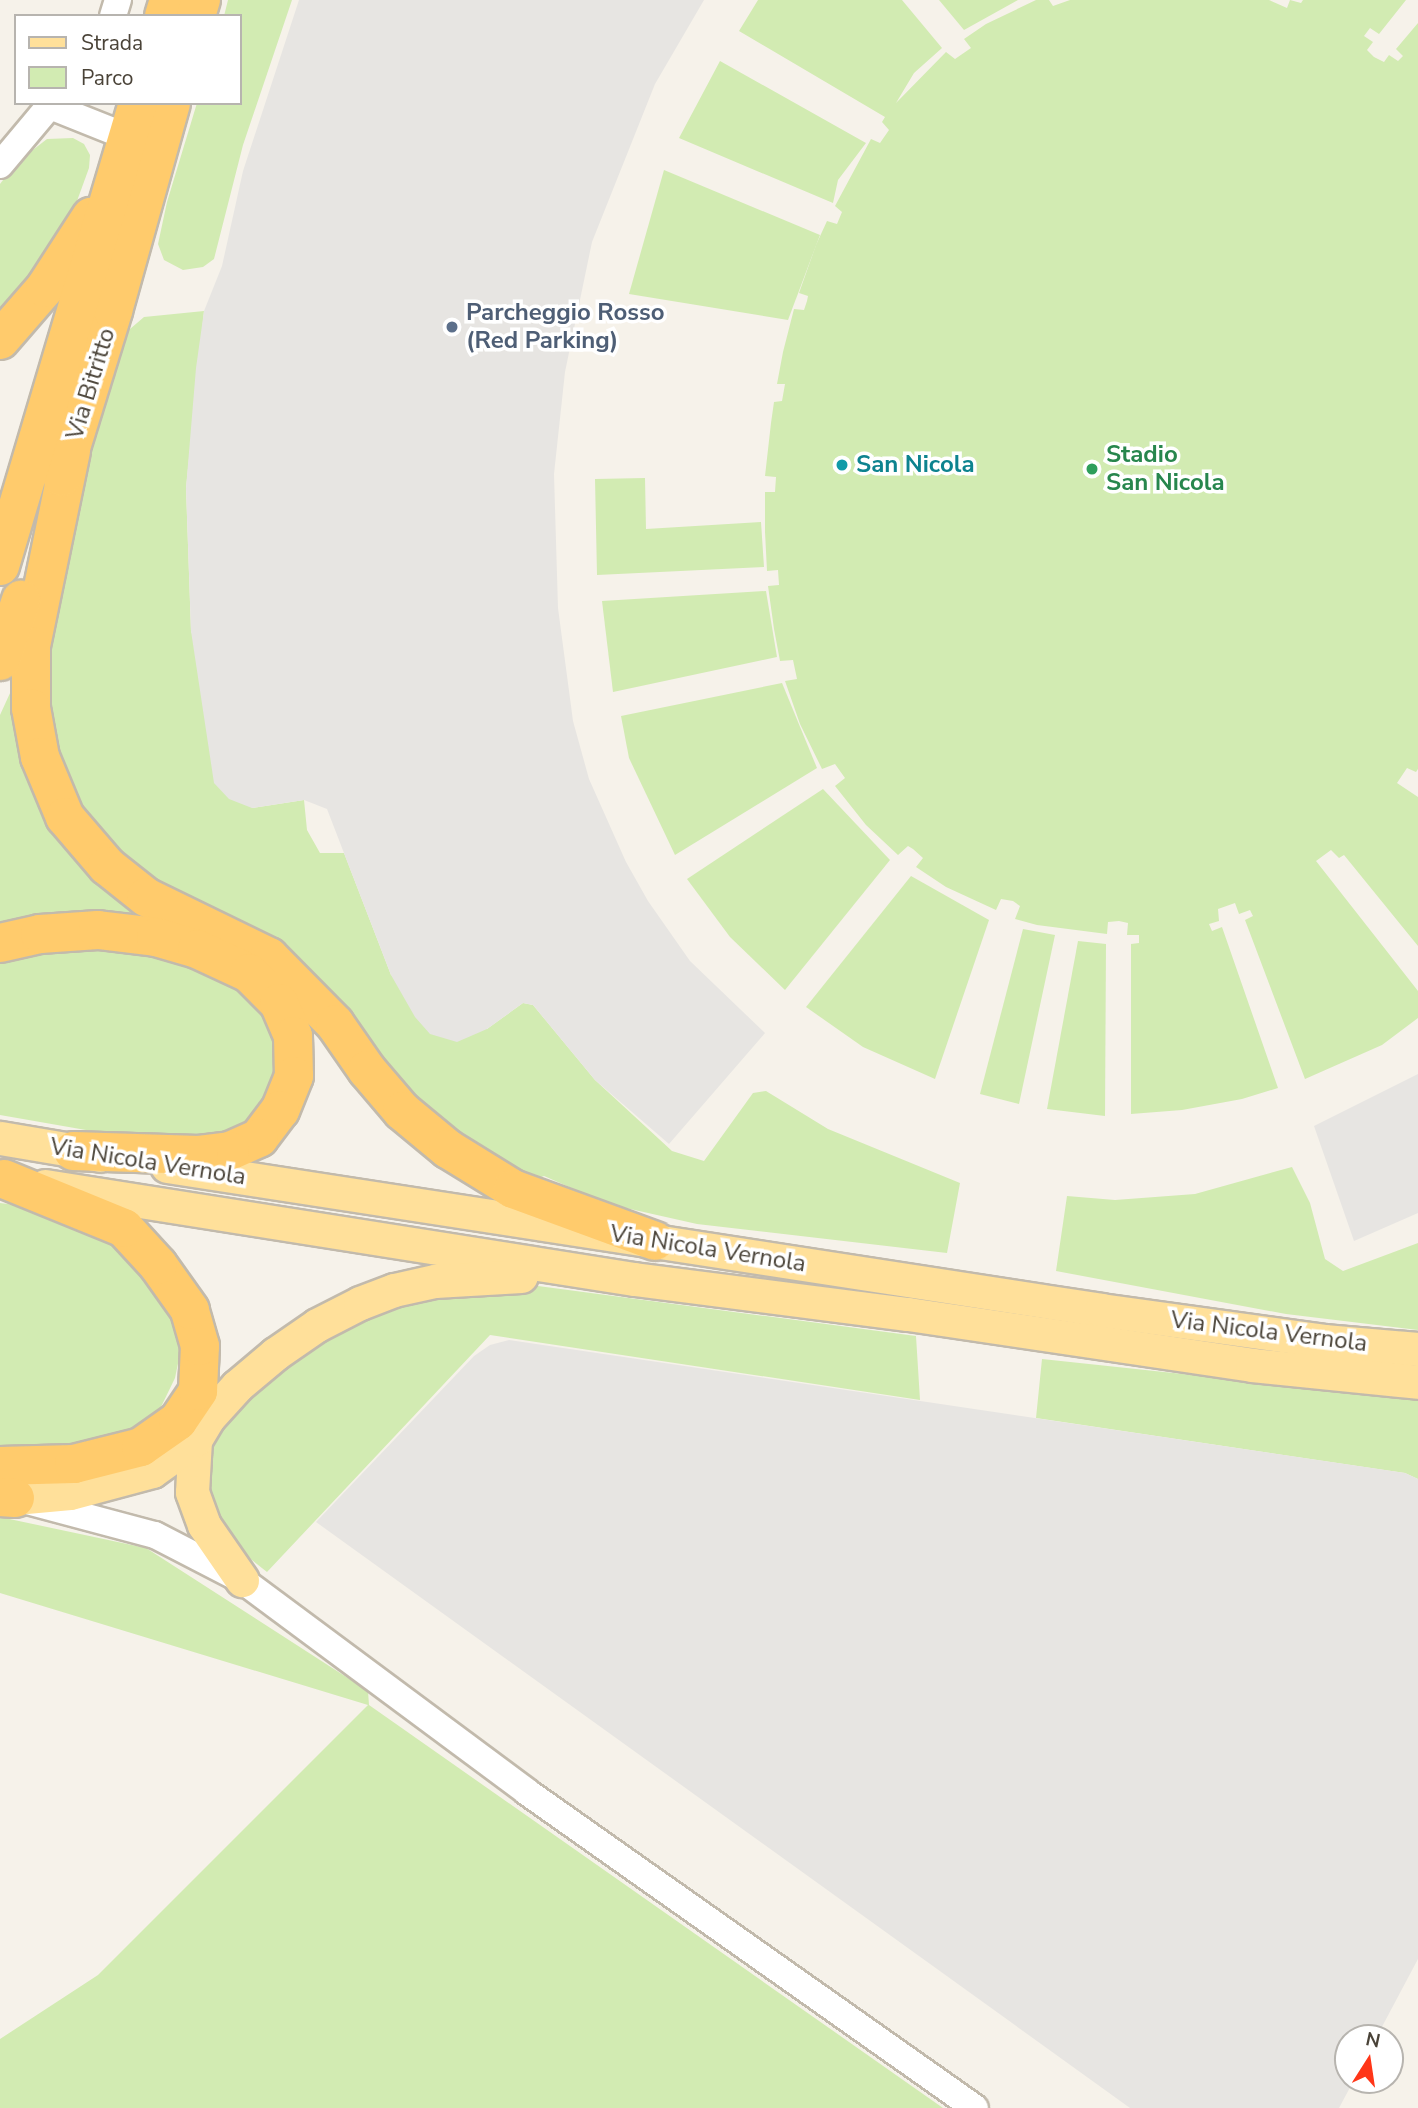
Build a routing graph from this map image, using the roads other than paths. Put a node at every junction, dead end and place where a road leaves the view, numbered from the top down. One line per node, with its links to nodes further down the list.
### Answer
1 (50, 105): 5 (street)
2 (56, 105): 4 (street)
3 (170, 105): 8 (highway, Via Bitritto)
4 (133, 120): 6 (highway, Via Bitritto)
5 (0, 165)
6 (114, 183): 7 (highway); 9 (highway, Via Bitritto)
7 (0, 340)
8 (71, 451): 10 (highway, Via Bitritto); 15 (highway)
9 (0, 566)
10 (0, 661)
11 (0, 943): 13 (highway)
12 (0, 1138): 13 (main road, Via Nicola Vernola)
13 (73, 1151): 15 (main road, Via Nicola Vernola)
14 (2, 1179): 16 (main road, Via Nicola Vernola); 20 (highway)
15 (655, 1241): 17 (main road, Via Nicola Vernola)
16 (634, 1279): 18 (main road, Via Nicola Vernola); 19 (main road)
17 (1418, 1349)
18 (1418, 1382)
19 (195, 1440): 20 (main road); 21 (main road)
20 (5, 1487): 21 (street)
21 (242, 1580): 22 (street)
22 (975, 2108)

